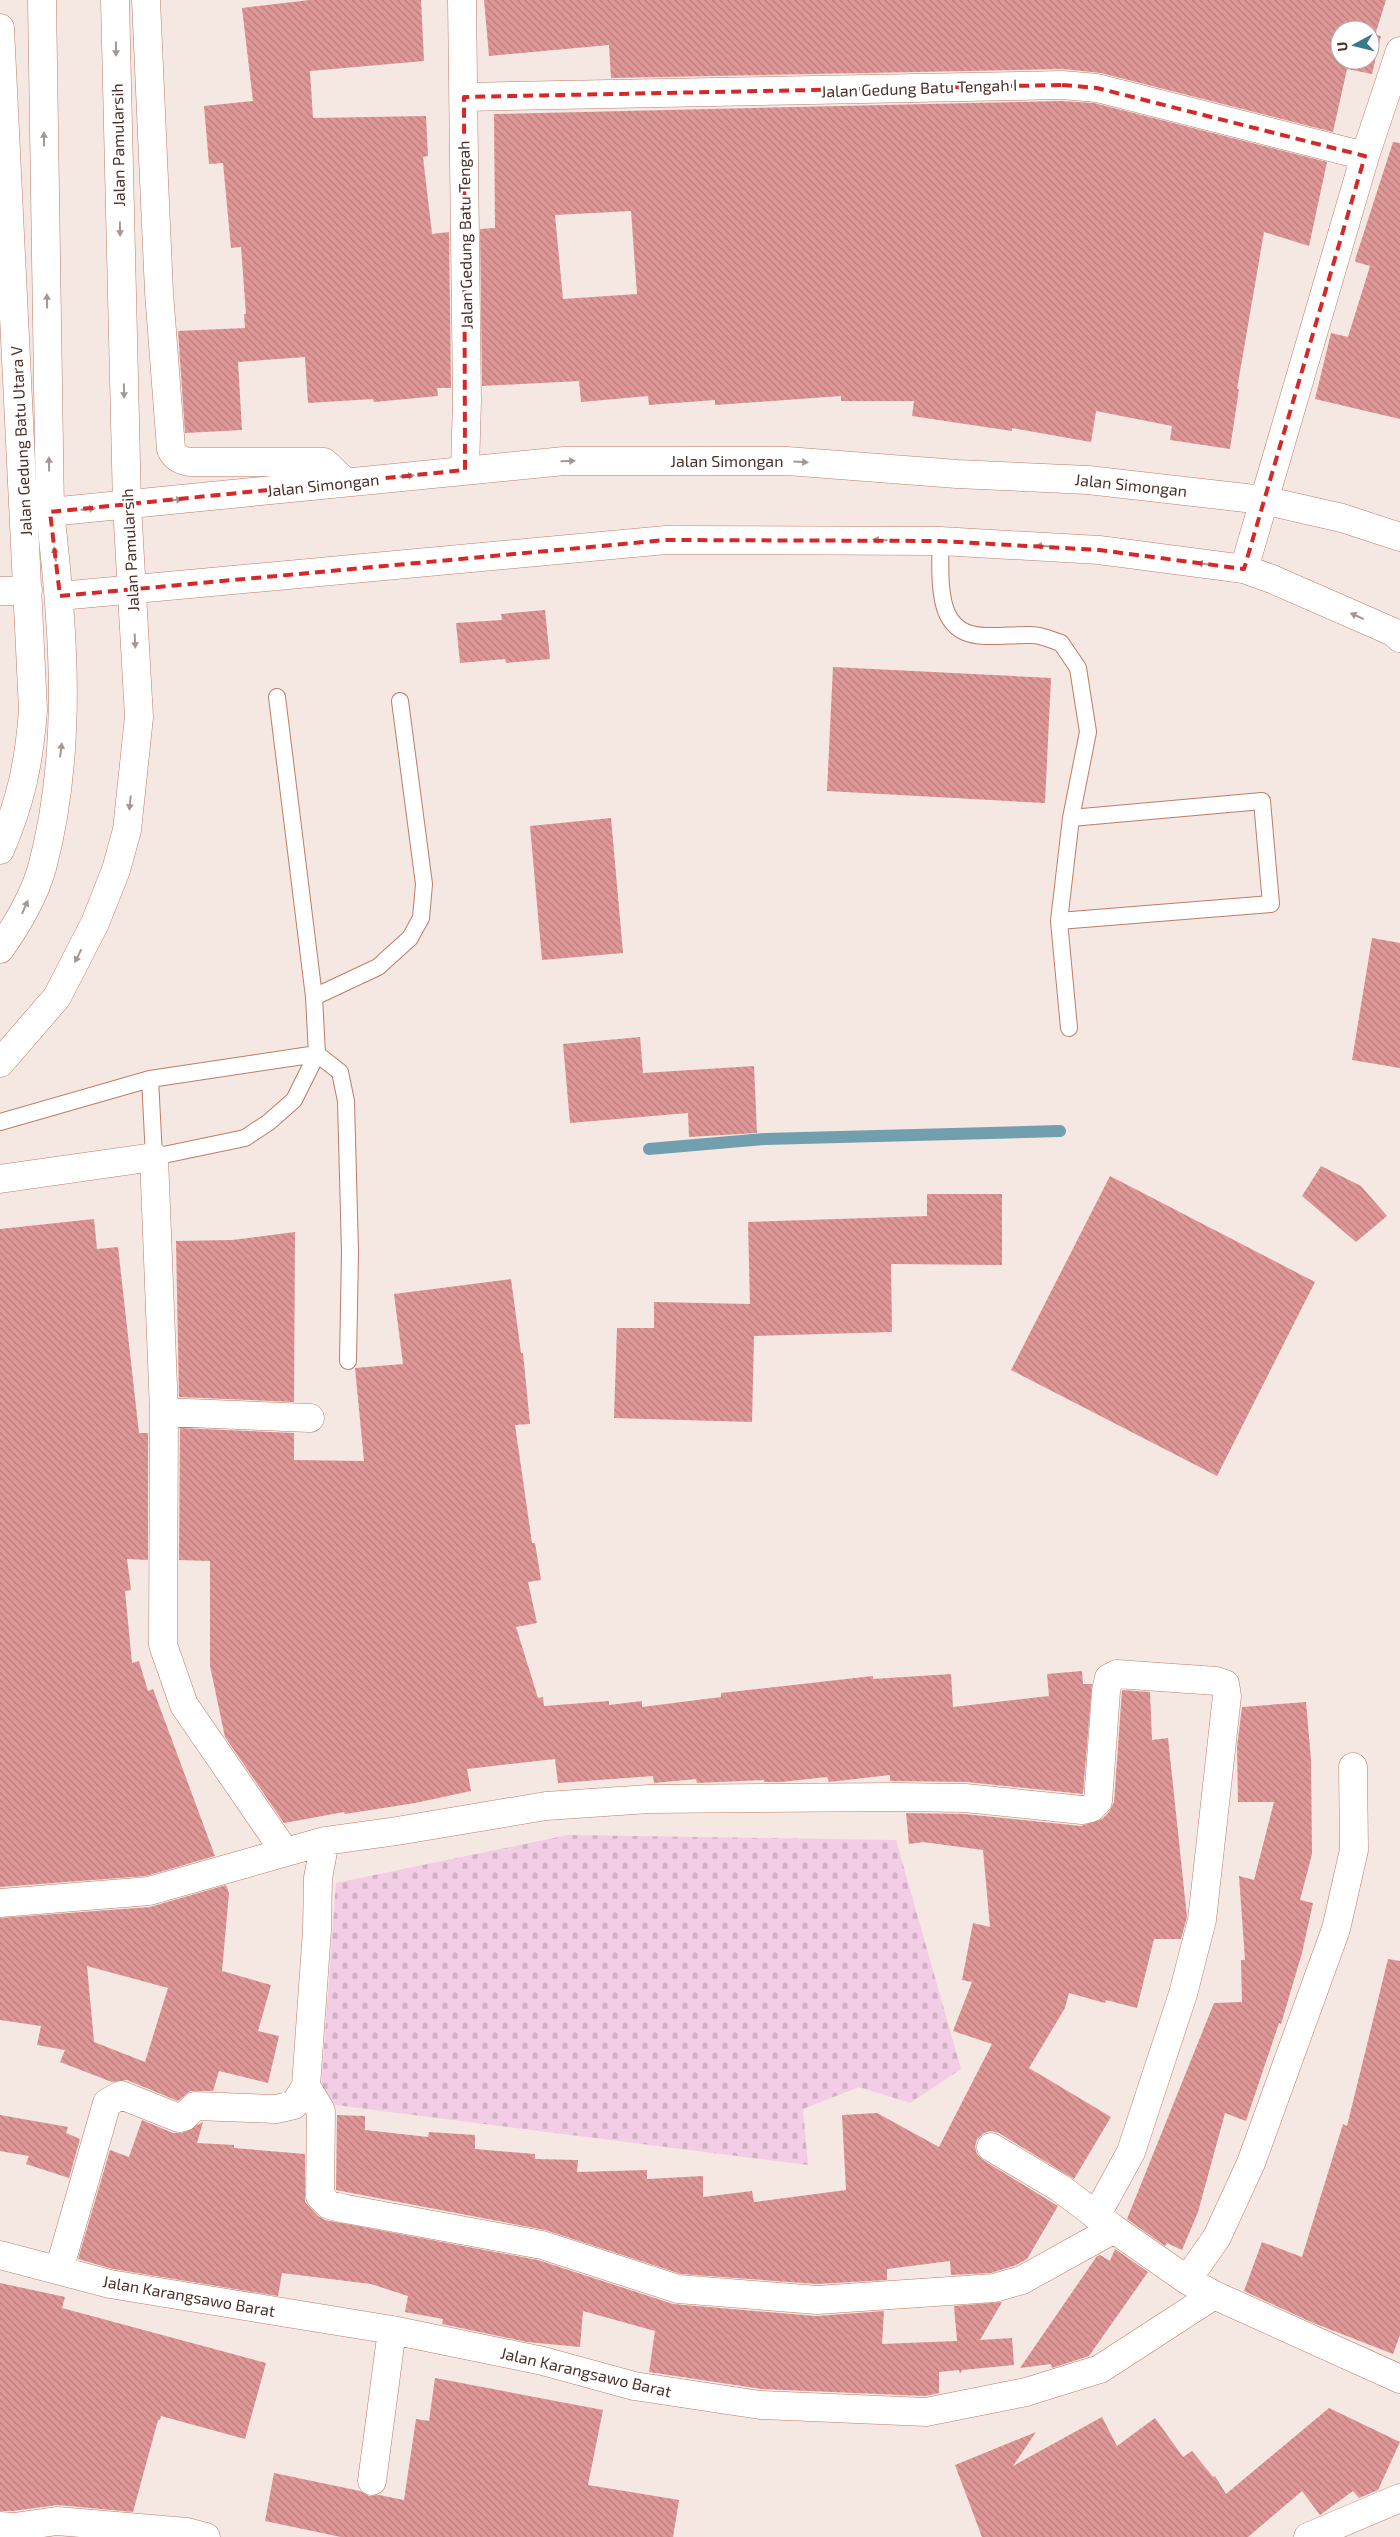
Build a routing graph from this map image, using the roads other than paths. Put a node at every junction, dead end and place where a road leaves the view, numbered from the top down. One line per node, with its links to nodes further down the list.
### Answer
1 (42, 0): 13 (main road, one-way to 1)
2 (115, 0): 12 (main road, Jalan Pamularsih, one-way to 12)
3 (146, 0): 10 (main road)
4 (462, 0): 7 (main road, Jalan Gedung Batu Tengah)
5 (0, 28): 17 (main road, Jalan Gedung Batu Utara V)
6 (1400, 51): 8 (main road)
7 (464, 97): 8 (main road, Jalan Gedung Batu Tengah I); 9 (main road, Jalan Gedung Batu Tengah)
8 (1365, 156): 11 (main road)
9 (465, 470): 10 (main road, Jalan Simongan, one-way to 9); 11 (main road, Jalan Simongan, one-way to 11)
10 (345, 482): 12 (main road, Jalan Simongan, one-way to 10)
11 (1263, 500): 14 (main road, Jalan Simongan); 16 (main road)
12 (127, 505): 13 (main road, Jalan Simongan, one-way to 12); 18 (main road, Jalan Pamularsih)
13 (50, 512): 20 (main road, one-way to 13)
14 (1400, 537)
15 (940, 540): 16 (main road, one-way to 15); 18 (main road, one-way to 18); 24 (lane)
16 (1244, 569): 21 (main road, one-way to 16)
17 (28, 590): 19 (main road); 25 (main road, Jalan Gedung Batu Utara V)
18 (132, 590): 20 (main road); 31 (main road, Jalan Pamularsih, one-way to 31)
19 (0, 591)
20 (60, 596): 27 (main road, one-way to 20)
21 (1400, 638)
22 (277, 697): 28 (lane)
23 (400, 702): 28 (lane)
24 (1071, 818): 26 (lane); 26 (lane)
25 (0, 850)
26 (1059, 921): 29 (lane)
27 (0, 949)
28 (314, 996): 30 (lane)
29 (1069, 1028)
30 (317, 1054): 32 (lane); 34 (lane); 36 (lane)
31 (0, 1063)
32 (150, 1079): 33 (lane); 34 (lane)
33 (0, 1122)
34 (154, 1157): 35 (main road); 37 (main road)
35 (0, 1179)
36 (348, 1361)
37 (164, 1412): 38 (main road); 41 (main road)
38 (310, 1418)
39 (1352, 1767): 48 (main road)
40 (325, 1841): 41 (main road); 43 (main road); 45 (main road)
41 (285, 1852): 42 (main road)
42 (0, 1903)
43 (306, 2086): 45 (main road); 47 (main road)
44 (990, 2147): 45 (main road)
45 (1105, 2223): 48 (main road)
46 (0, 2255): 47 (main road, Jalan Karangsawo Barat)
47 (59, 2270): 50 (main road, Jalan Karangsawo Barat)
48 (1187, 2280): 49 (main road)
49 (1214, 2295): 50 (main road, Jalan Karangsawo Barat); 51 (main road)
50 (392, 2330): 52 (main road)
51 (1400, 2379)
52 (372, 2481)
53 (1400, 2498): 56 (main road)
54 (0, 2526): 55 (main road)
55 (206, 2537)
56 (1308, 2537)

